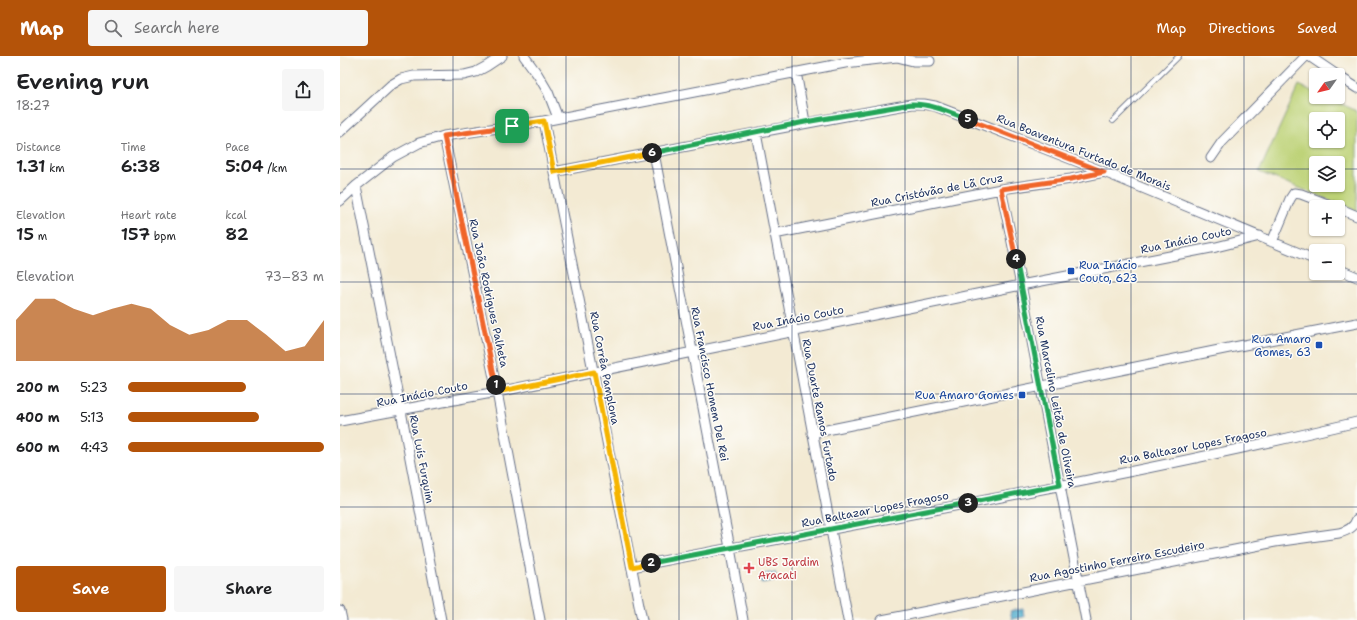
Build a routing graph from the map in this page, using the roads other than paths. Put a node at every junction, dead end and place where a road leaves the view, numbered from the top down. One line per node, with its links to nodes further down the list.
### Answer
1 (502, 56): 15 (street)
2 (524, 56): 11 (street)
3 (1179, 56): 13 (lane)
4 (1306, 56): 19 (street)
5 (1309, 56): 7 (street)
6 (930, 61): 8 (street)
7 (1327, 68)
8 (796, 72): 11 (street); 14 (street)
9 (1345, 80): 10 (street)
10 (1357, 88)
11 (558, 118): 12 (street)
12 (544, 121): 17 (street); 20 (street, Rua Corrêa Pamplona)
13 (1113, 121)
14 (805, 122): 16 (street, Rua Boaventura Furtado de Morais); 21 (street, Rua Boaventura Furtado de Morais)
15 (340, 132)
16 (756, 133): 18 (street, Rua Boaventura Furtado de Morais); 28 (street, Rua Duarte Ramos Furtado)
17 (444, 136): 22 (street); 40 (street, Rua João Rodrigues Palheta)
18 (654, 152): 20 (street, Rua Boaventura Furtado de Morais); 37 (street, Rua Francisco Homem Del Rei)
19 (1211, 158)
20 (554, 172): 38 (street, Rua Corrêa Pamplona)
21 (1104, 172): 23 (street, Rua Cristóvão de Lã Cruz); 29 (street, Rua Boaventura Furtado de Morais)
22 (356, 186): 25 (street); 41 (street, Rua Luís Furquim)
23 (1001, 189): 28 (street, Rua Cristóvão de Lã Cruz); 34 (street, Rua Marcelino Leitão de Oliveira)
24 (1317, 200): 30 (street)
25 (340, 201)
26 (1345, 211): 27 (street)
27 (1357, 216)
28 (774, 234): 36 (street, Rua Duarte Ramos Furtado)
29 (1260, 236): 30 (street, Rua Boaventura Furtado de Morais); 34 (street, Rua Inácio Couto)
30 (1272, 242): 31 (street, Rua Boaventura Furtado de Morais)
31 (1309, 257)
32 (1345, 272): 33 (street)
33 (1357, 277)
34 (1021, 285): 36 (street, Rua Inácio Couto); 39 (street, Rua Marcelino Leitão de Oliveira)
35 (1357, 323): 39 (street)
36 (793, 331): 37 (street, Rua Inácio Couto); 44 (street, Rua Duarte Ramos Furtado)
37 (692, 352): 38 (street, Rua Inácio Couto); 48 (street, Rua Francisco Homem Del Rei)
38 (594, 372): 40 (street, Rua Inácio Couto); 49 (street, Rua Corrêa Pamplona)
39 (1041, 387): 44 (street); 45 (street, Rua Marcelino Leitão de Oliveira)
40 (497, 392): 41 (street, Rua Inácio Couto); 54 (street, Rua João Rodrigues Palheta)
41 (401, 411): 42 (street, Rua Inácio Couto); 53 (street, Rua Luís Furquim)
42 (340, 422)
43 (1357, 422): 45 (street, Rua Baltazar Lopes Fragoso)
44 (812, 433): 47 (street, Rua Duarte Ramos Furtado)
45 (1060, 485): 47 (street, Rua Baltazar Lopes Fragoso); 50 (street, Rua Marcelino Leitão de Oliveira)
46 (1356, 522): 50 (street, Rua Agostinho Ferreira Escudeiro)
47 (831, 530): 48 (street, Rua Baltazar Lopes Fragoso); 57 (street, Rua Duarte Ramos Furtado)
48 (730, 548): 49 (street, Rua Baltazar Lopes Fragoso); 56 (street, Rua Francisco Homem Del Rei)
49 (632, 567): 55 (street, Rua Corrêa Pamplona)
50 (1078, 581): 58 (street, Rua Agostinho Ferreira Escudeiro); 59 (street, Rua Marcelino Leitão de Oliveira)
51 (340, 610): 52 (street)
52 (342, 620)
53 (441, 620)
54 (540, 620)
55 (642, 620)
56 (742, 620)
57 (848, 620)
58 (882, 620)
59 (1086, 620)

